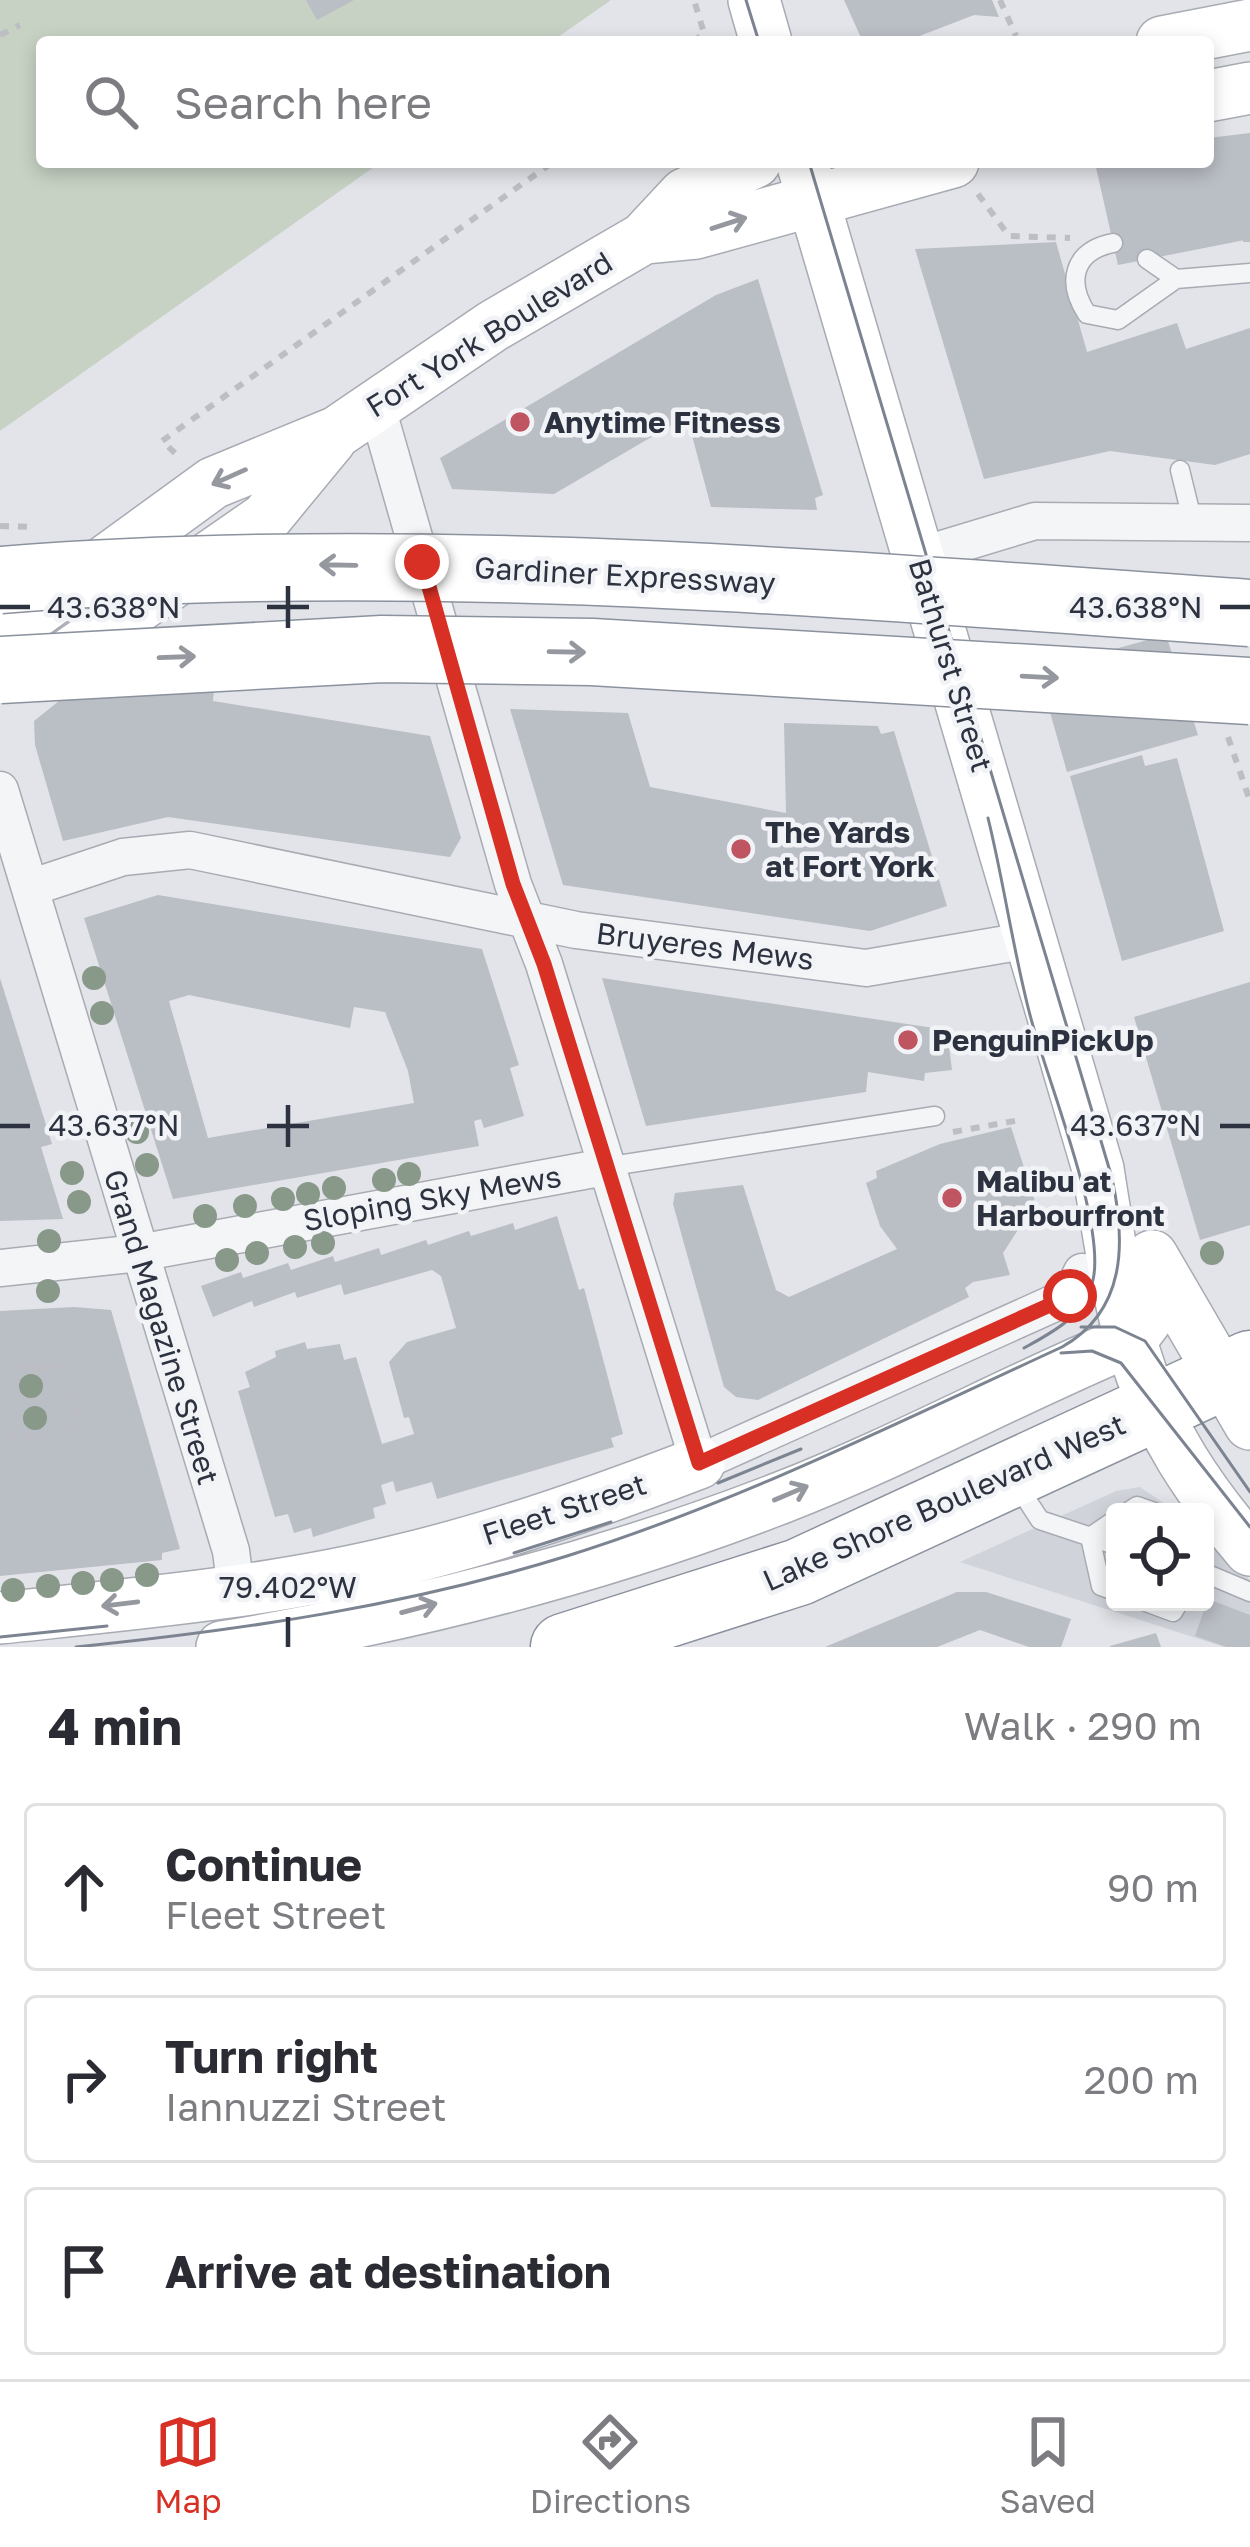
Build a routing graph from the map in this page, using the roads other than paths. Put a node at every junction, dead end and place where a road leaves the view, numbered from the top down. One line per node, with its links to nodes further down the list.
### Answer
1 (754, 0): 3 (street)
2 (1250, 25): 4 (street)
3 (764, 36)
4 (1193, 36)
5 (1250, 88): 6 (street)
6 (1214, 95)
7 (742, 168): 10 (street, Fort York Boulevard)
8 (964, 176): 9 (street, Fort York Boulevard)
9 (807, 180): 10 (street, Fort York Boulevard, one-way to 9); 19 (street, Bathurst Street)
10 (644, 238): 15 (street, Fort York Boulevard)
11 (1113, 243): 14 (lane)
12 (1147, 259): 14 (lane)
13 (1250, 273): 14 (lane)
14 (1176, 279)
15 (356, 418): 22 (street, Fort York Boulevard, one-way to 22); 24 (street, Fort York Boulevard); 28 (street)
16 (1180, 470): 17 (lane)
17 (1192, 519): 18 (street); 19 (street)
18 (1250, 523)
19 (916, 556): 29 (street, Bathurst Street)
20 (0, 580): 21 (highway, Gardiner Expressway, one-way to 20, bridge)
21 (1250, 613)
22 (0, 638)
23 (0, 670): 25 (highway, one-way to 25, bridge)
24 (0, 702)
25 (1237, 706)
26 (0, 790): 27 (street, Grand Magazine Street)
27 (30, 888): 28 (street, Bruyeres Mews); 33 (street, Grand Magazine Street)
28 (525, 920): 29 (street, Bruyeres Mews); 31 (street)
29 (1030, 940): 32 (street, Bathurst Street)
30 (935, 1116): 31 (lane, Sloping Sky Mews)
31 (605, 1166): 33 (street, Sloping Sky Mews); 40 (street)
32 (1097, 1168): 36 (street, Bathurst Street); 37 (street, Bathurst Street)
33 (139, 1253): 34 (street, Sloping Sky Mews); 48 (street, Grand Magazine Street)
34 (0, 1268)
35 (1082, 1272): 40 (street, Fleet Street)
36 (1162, 1274): 37 (street); 38 (street, Bathurst Street)
37 (1128, 1341): 39 (street, Bathurst Street); 51 (street, Fleet Street, one-way to 37)
38 (1240, 1388): 39 (highway, Lake Shore Boulevard West)
39 (1152, 1408): 41 (highway, Lake Shore Boulevard West); 46 (street, Bathurst Street)
40 (699, 1463): 48 (street, Fleet Street)
41 (1010, 1475): 43 (lane); 52 (highway, Lake Shore Boulevard West)
42 (1106, 1526): 43 (lane)
43 (1090, 1537): 44 (lane); 47 (lane)
44 (1106, 1542)
45 (1250, 1564): 46 (lane)
46 (1225, 1567): 49 (lane)
47 (1106, 1588)
48 (236, 1590): 50 (street, Fleet Street, one-way to 50)
49 (1250, 1592)
50 (0, 1618)
51 (222, 1647)
52 (564, 1647)

